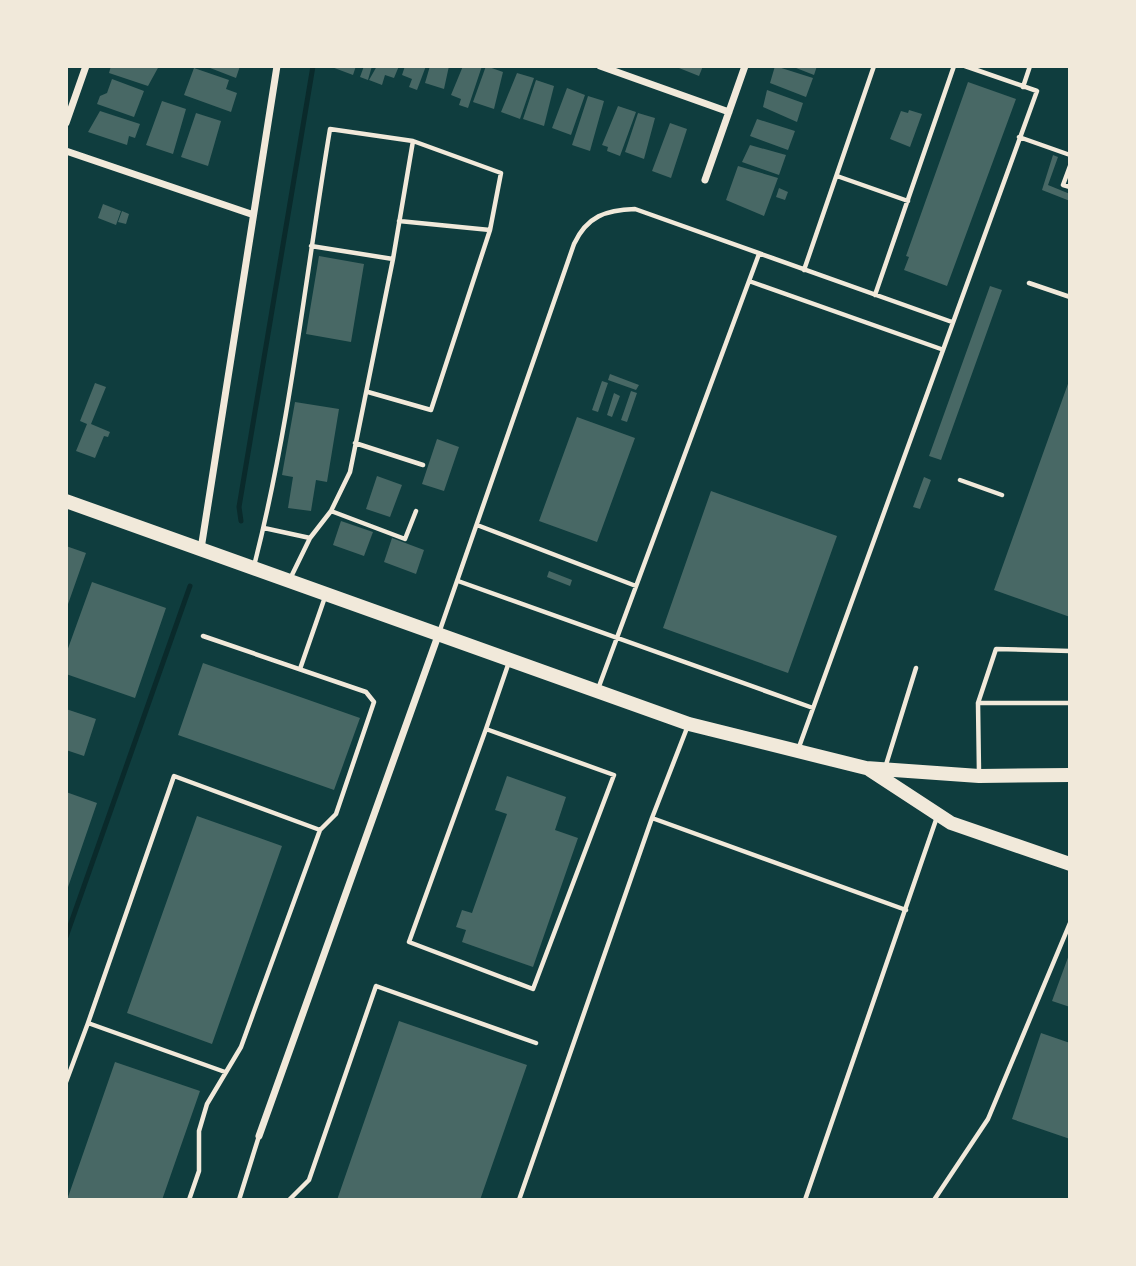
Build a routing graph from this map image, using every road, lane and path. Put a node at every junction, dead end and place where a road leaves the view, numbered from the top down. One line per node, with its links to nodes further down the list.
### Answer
1 (86, 66): 11 (street)
2 (276, 66): 21 (street)
3 (600, 66): 10 (street)
4 (745, 66): 10 (street)
5 (874, 66): 17 (lane)
6 (954, 66): 20 (lane)
7 (965, 66): 9 (lane)
8 (1030, 66): 9 (lane)
9 (1023, 87): 12 (lane)
10 (729, 112): 18 (street)
11 (66, 123)
12 (1019, 137): 15 (lane); 32 (lane)
13 (413, 141): 22 (lane); 23 (lane); 24 (lane)
14 (66, 151): 21 (street)
15 (1069, 155)
16 (1069, 166): 19 (lane)
17 (837, 176): 20 (lane); 27 (lane)
18 (705, 180)
19 (1069, 187)
20 (908, 201): 30 (lane)
21 (251, 214): 45 (street)
22 (399, 220): 23 (lane); 26 (lane)
23 (491, 230): 34 (lane)
24 (311, 246): 26 (lane); 43 (lane)
25 (759, 254): 27 (lane); 28 (lane); 42 (lane)
26 (393, 259): 34 (lane)
27 (804, 270): 30 (lane)
28 (749, 281): 33 (lane); 49 (lane)
29 (1029, 283): 31 (lane)
30 (875, 295): 32 (lane)
31 (1069, 297)
32 (952, 322): 33 (lane)
33 (941, 349): 61 (lane)
34 (368, 392): 35 (lane)
35 (355, 443): 36 (lane); 41 (lane)
36 (423, 465)
37 (960, 480): 38 (lane)
38 (1002, 495)
39 (66, 500): 45 (main road)
40 (416, 511): 41 (lane)
41 (331, 512): 44 (lane)
42 (477, 525): 48 (lane); 49 (lane)
43 (264, 528): 44 (lane); 46 (lane)
44 (310, 538): 47 (lane)
45 (201, 549): 46 (main road)
46 (254, 567): 47 (main road)
47 (290, 580): 50 (main road)
48 (458, 581): 51 (lane); 53 (lane)
49 (636, 586): 53 (lane)
50 (326, 592): 51 (main road); 57 (lane)
51 (439, 632): 55 (main road); 79 (street)
52 (203, 635): 57 (lane)
53 (618, 636): 58 (lane); 61 (lane)
54 (1069, 651): 59 (lane)
55 (510, 659): 58 (main road); 63 (lane)
56 (916, 668): 66 (lane)
57 (300, 669): 71 (lane)
58 (597, 690): 62 (main road)
59 (978, 703): 60 (lane); 68 (lane)
60 (1069, 703)
61 (813, 708): 64 (lane)
62 (689, 724): 64 (main road); 70 (lane)
63 (486, 729): 63 (lane)
64 (798, 751): 65 (main road)
65 (866, 768): 66 (main road); 69 (main road)
66 (884, 770): 68 (main road)
67 (1069, 775): 68 (main road)
68 (979, 776)
69 (938, 814): 72 (main road); 73 (lane)
70 (652, 818): 73 (lane); 83 (lane)
71 (320, 830): 75 (lane); 77 (lane)
72 (1069, 864)
73 (906, 910): 84 (lane)
74 (1069, 923): 85 (lane)
75 (88, 1023): 77 (lane); 78 (lane)
76 (536, 1043): 82 (lane)
77 (225, 1072): 80 (lane)
78 (66, 1082)
79 (260, 1136): 81 (lane)
80 (189, 1199)
81 (239, 1199)
82 (289, 1199)
83 (519, 1199)
84 (804, 1199)
85 (934, 1199)

